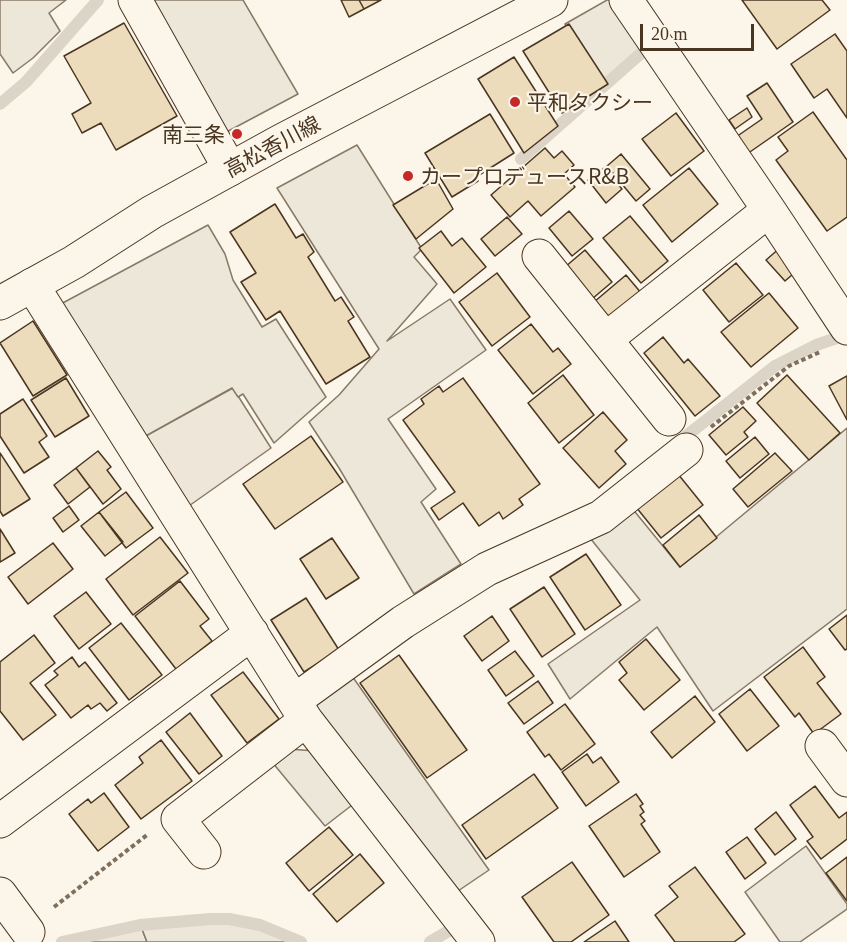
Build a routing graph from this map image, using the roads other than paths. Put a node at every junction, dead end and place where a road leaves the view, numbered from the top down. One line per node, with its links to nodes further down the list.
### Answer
1 (135, 0): 4 (main road)
2 (551, 0): 4 (main road, 高松香川線)
3 (626, 0): 5 (main road)
4 (230, 169): 7 (main road, 高松香川線)
5 (770, 210): 8 (main road); 9 (main road)
6 (539, 256): 8 (main road)
7 (10, 293): 12 (main road)
8 (606, 339): 10 (main road)
9 (837, 339)
10 (669, 419)
11 (686, 450): 13 (main road)
12 (252, 633): 13 (main road); 16 (main road)
13 (300, 711): 17 (main road); 20 (main road)
14 (822, 746): 15 (main road)
15 (847, 780)
16 (0, 821)
17 (204, 852)
18 (0, 894): 19 (main road)
19 (28, 932)
20 (478, 942)

